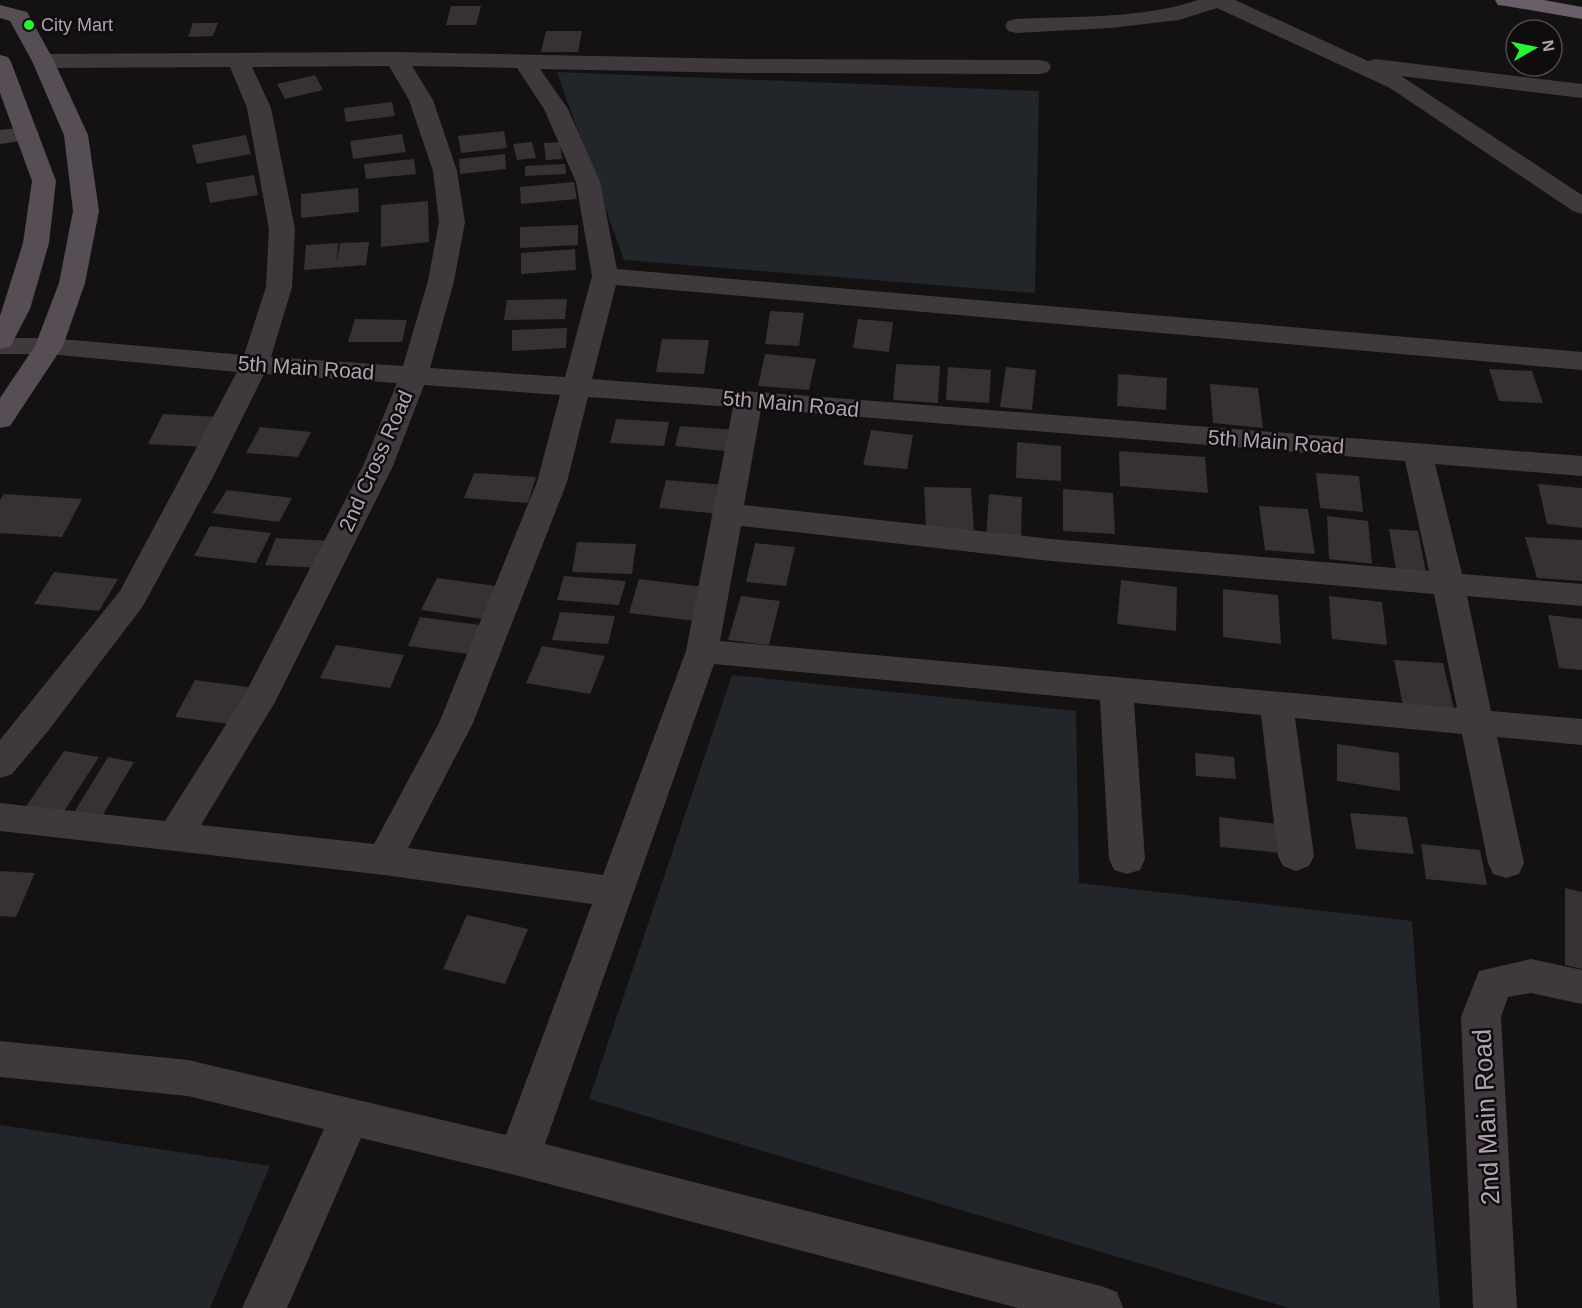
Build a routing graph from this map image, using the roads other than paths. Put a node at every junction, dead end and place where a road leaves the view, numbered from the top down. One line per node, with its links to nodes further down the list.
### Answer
1 (1218, 0): 5 (street); 11 (street)
2 (1506, 0): 4 (highway)
3 (0, 10): 8 (main road)
4 (1582, 13)
5 (1016, 26)
6 (238, 60): 7 (street); 8 (street); 22 (street)
7 (396, 60): 9 (street); 23 (street, 2nd Cross Road)
8 (43, 61): 20 (main road)
9 (524, 61): 12 (street); 17 (street)
10 (0, 62): 14 (main road)
11 (1358, 64): 13 (street); 16 (street)
12 (1040, 67)
13 (1582, 91)
14 (27, 135): 15 (street); 18 (main road)
15 (0, 137)
16 (1582, 206)
17 (605, 276): 21 (street); 24 (street)
18 (0, 341)
19 (0, 346): 20 (street, 5th Main Road)
20 (50, 346): 22 (street, 5th Main Road); 26 (main road)
21 (1582, 361)
22 (255, 365): 23 (street, 5th Main Road); 37 (street)
23 (414, 375): 24 (street, 5th Main Road); 39 (street, 2nd Cross Road)
24 (578, 388): 25 (street, 5th Main Road); 42 (street)
25 (749, 399): 27 (street, 5th Main Road); 29 (street)
26 (0, 419)
27 (1418, 453): 28 (street, 5th Main Road); 30 (street)
28 (1582, 466)
29 (728, 514): 30 (street); 32 (street)
30 (1448, 583): 31 (street); 35 (street)
31 (1582, 595)
32 (702, 651): 33 (street); 44 (street)
33 (1116, 688): 34 (street); 41 (street)
34 (1276, 704): 35 (street); 40 (street)
35 (1477, 723): 36 (street); 43 (street)
36 (1582, 732)
37 (0, 764)
38 (0, 817): 39 (street)
39 (174, 836): 42 (street)
40 (1296, 856)
41 (1127, 859)
42 (384, 860): 44 (street)
43 (1506, 863)
44 (614, 892): 48 (street)
45 (1582, 987): 51 (street, 2nd Main Road)
46 (0, 1059): 47 (street)
47 (350, 1117): 48 (street); 49 (street)
48 (519, 1157): 50 (street)
49 (264, 1308)
50 (1101, 1308)
51 (1495, 1308)

